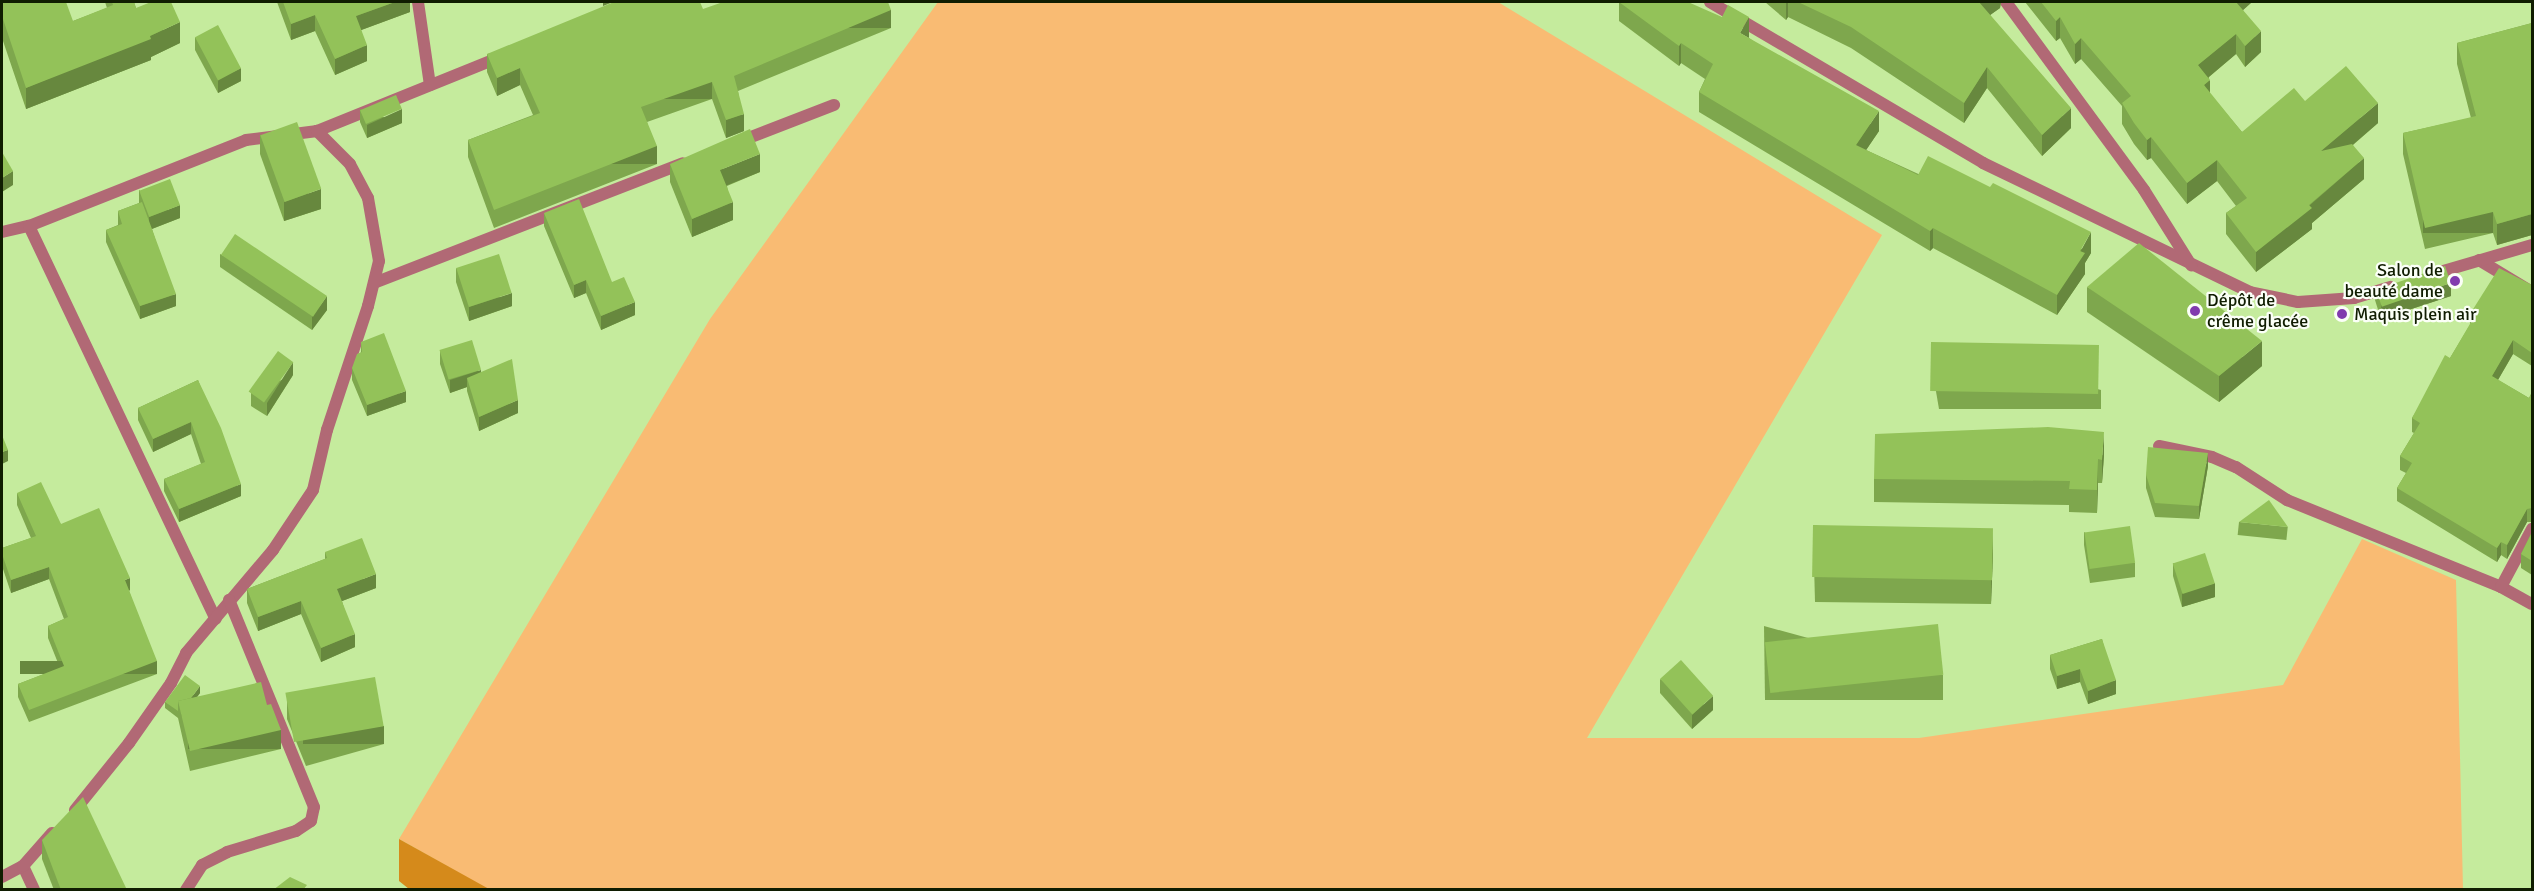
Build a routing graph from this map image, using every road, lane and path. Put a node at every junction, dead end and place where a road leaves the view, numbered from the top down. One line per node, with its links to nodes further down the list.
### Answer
1 (418, 2): 5 (street)
2 (1710, 2): 14 (street)
3 (2006, 2): 14 (street)
4 (516, 50): 5 (street)
5 (430, 85): 7 (street)
6 (834, 105): 8 (street)
7 (317, 131): 10 (street); 16 (street)
8 (724, 147)
9 (691, 160): 16 (street)
10 (29, 226): 11 (street); 24 (street)
11 (2, 232)
12 (2532, 245): 13 (street)
13 (2479, 260): 15 (street); 18 (street)
14 (2191, 265): 17 (street)
15 (2422, 277)
16 (374, 283): 22 (street)
17 (2400, 284)
18 (2532, 292)
19 (2159, 446): 21 (street)
20 (2532, 529): 21 (street)
21 (2501, 587): 23 (street)
22 (229, 600): 24 (street); 28 (street)
23 (2532, 604)
24 (216, 619): 25 (street)
25 (23, 866): 26 (street); 27 (street)
26 (2, 877)
27 (34, 890)
28 (186, 890)

